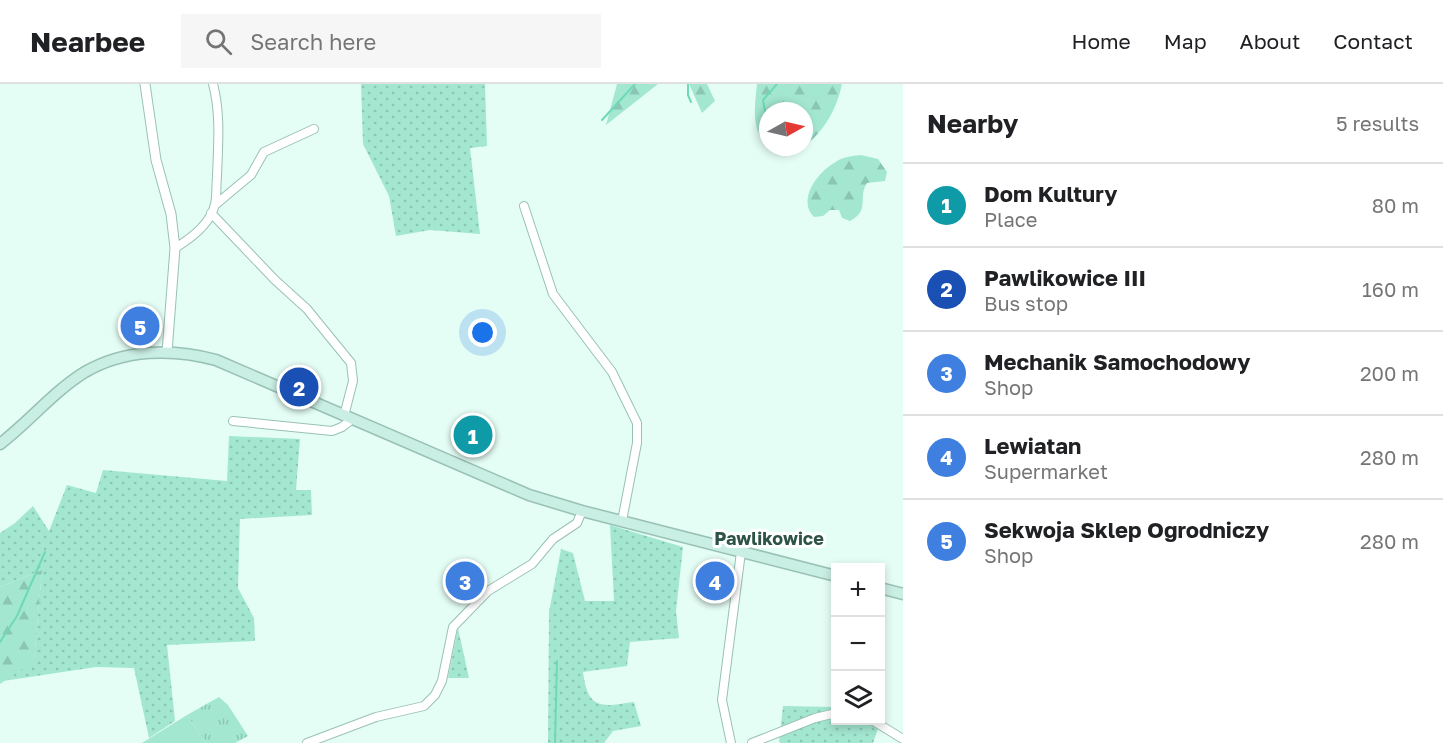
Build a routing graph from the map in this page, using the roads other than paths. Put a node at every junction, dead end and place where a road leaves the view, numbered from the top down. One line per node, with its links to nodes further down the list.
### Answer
1 (145, 84): 7 (street)
2 (213, 84): 4 (street)
3 (314, 129): 4 (street)
4 (215, 205): 6 (street)
5 (524, 206): 13 (street)
6 (211, 213): 7 (street); 9 (street)
7 (175, 248): 8 (street)
8 (167, 352): 9 (main road); 11 (main road)
9 (348, 418): 10 (street); 12 (main road)
10 (233, 421)
11 (0, 444)
12 (582, 512): 13 (main road); 21 (street)
13 (622, 521): 14 (main road)
14 (741, 552): 15 (main road); 22 (street)
15 (831, 575)
16 (885, 589): 17 (main road)
17 (903, 594)
18 (831, 714): 23 (street)
19 (880, 725): 20 (street)
20 (903, 739)
21 (307, 743)
22 (731, 743)
23 (752, 743)

